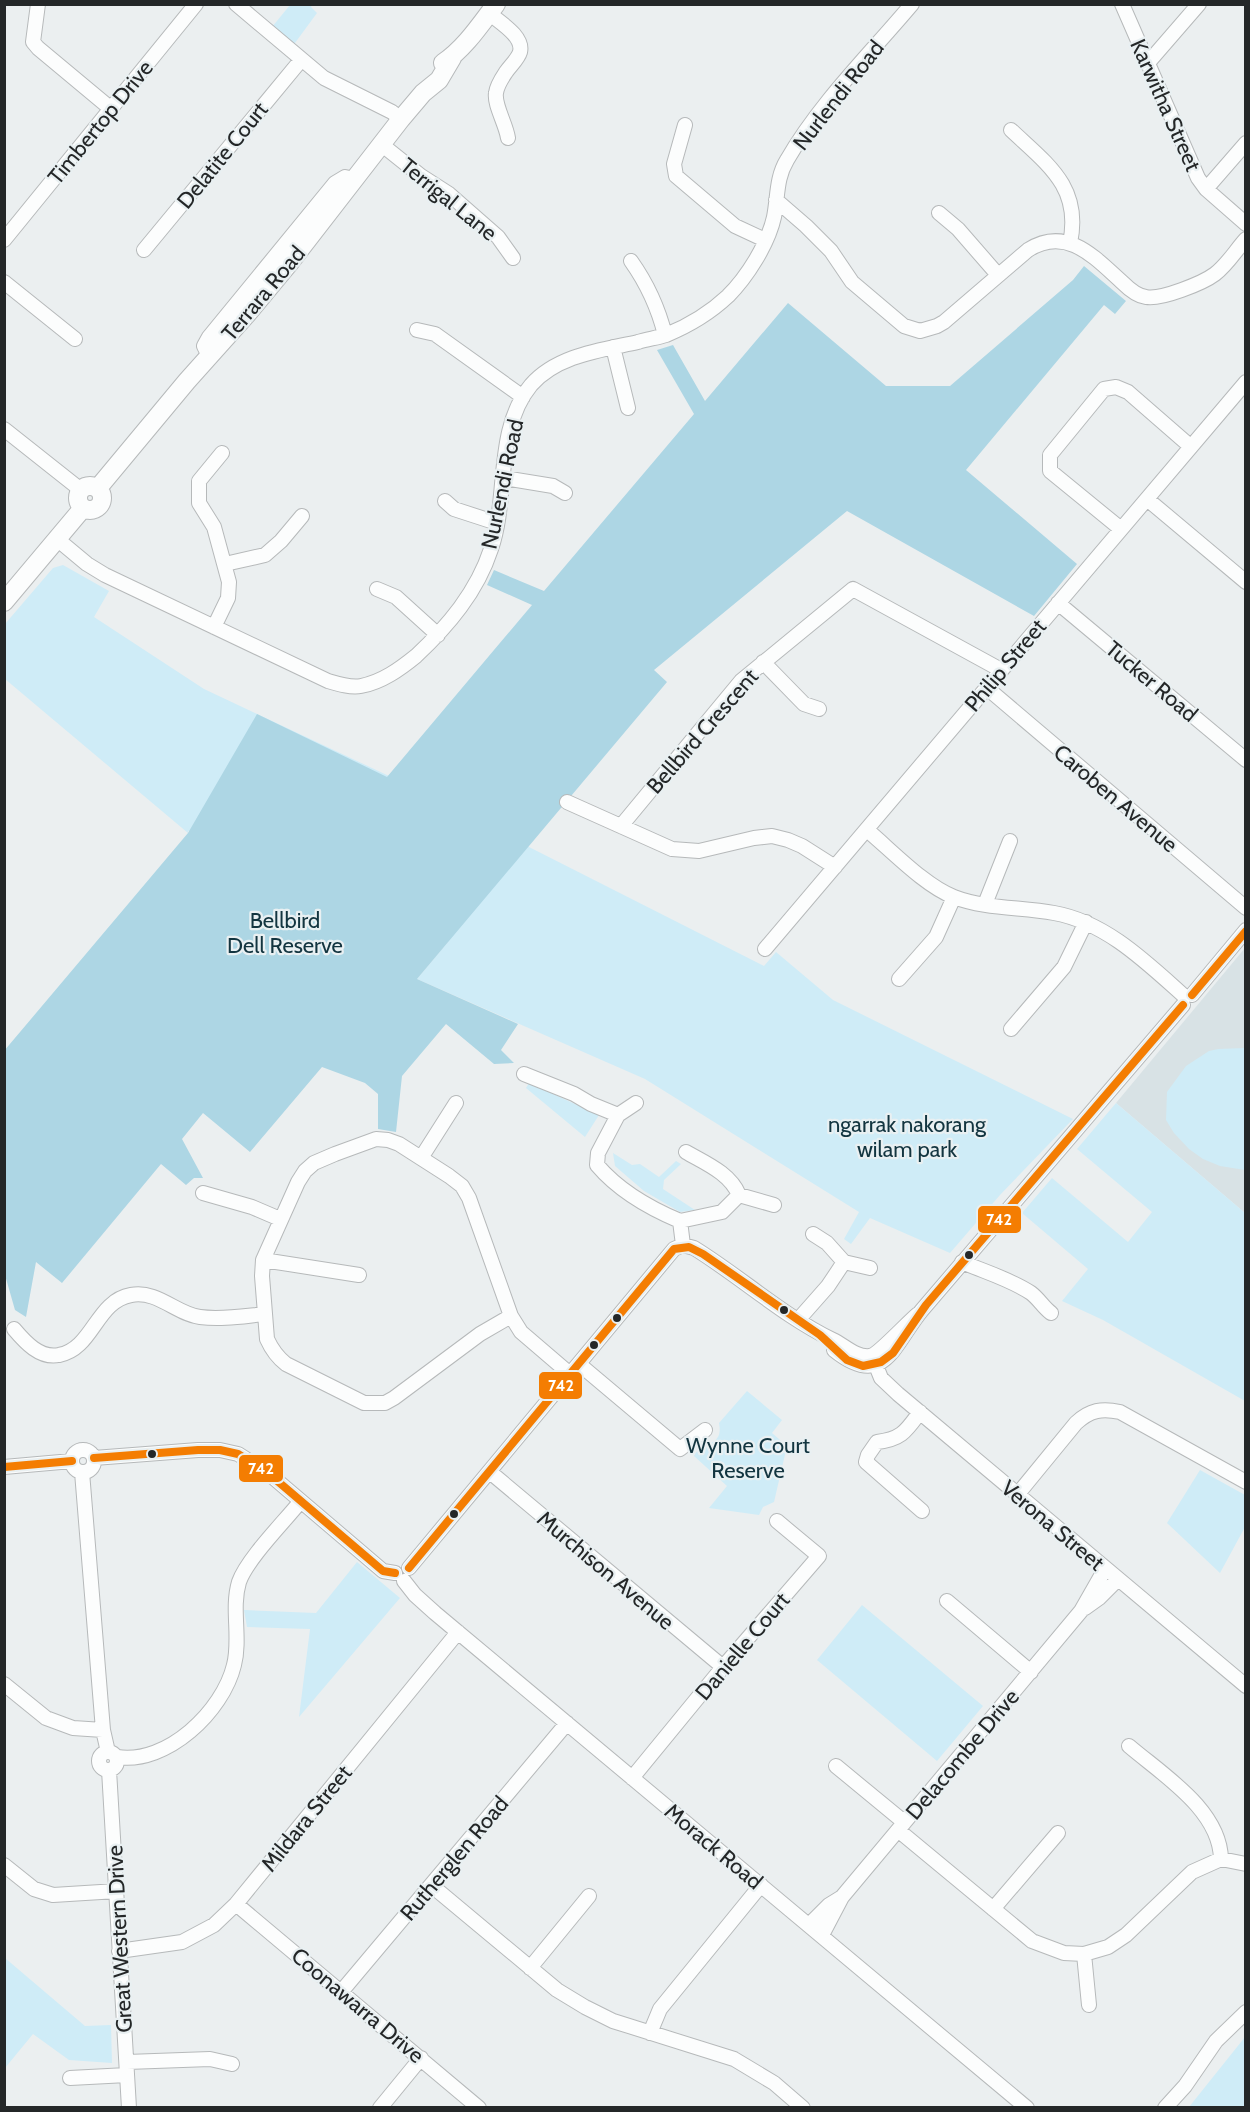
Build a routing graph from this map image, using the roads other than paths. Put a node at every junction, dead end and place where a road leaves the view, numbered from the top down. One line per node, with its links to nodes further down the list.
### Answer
1 (38, 4): 10 (street)
2 (196, 4): 10 (street, Timbertop Drive)
3 (236, 4): 8 (street)
4 (912, 4): 18 (street, Nurlendi Road)
5 (1122, 4): 9 (street, Karwitha Street)
6 (1199, 4): 9 (street)
7 (492, 9): 11 (main road, Terrara Road); 14 (street)
8 (301, 60): 11 (street); 26 (street, Delatite Court)
9 (1147, 64): 17 (street, Karwitha Street)
10 (110, 108): 24 (street, Timbertop Drive)
11 (401, 119): 16 (main road, Terrara Road)
12 (685, 125): 22 (street)
13 (1011, 129): 25 (street)
14 (508, 138)
15 (1245, 142): 17 (street)
16 (381, 144): 27 (street, Terrigal Lane); 42 (main road, Terrara Road)
17 (1206, 189): 20 (street, Karwitha Street)
18 (776, 200): 21 (street); 22 (street, Nurlendi Road)
19 (939, 213): 29 (street)
20 (1245, 224)
21 (806, 226): 22 (street); 29 (street)
22 (766, 236): 32 (street, Nurlendi Road)
23 (1245, 239): 25 (street)
24 (4, 240)
25 (1070, 243): 29 (street)
26 (144, 250)
27 (513, 258)
28 (631, 261): 32 (street)
29 (998, 275)
30 (4, 282): 33 (street)
31 (417, 330): 36 (street)
32 (664, 335): 34 (street, Nurlendi Road)
33 (75, 339)
34 (614, 347): 36 (street, Nurlendi Road); 37 (street)
35 (1245, 382): 39 (street, Philip Street)
36 (523, 397): 41 (street, Nurlendi Road)
37 (628, 408)
38 (4, 429): 42 (street)
39 (1190, 446): 44 (street, Philip Street); 48 (street)
40 (222, 453): 50 (street)
41 (504, 478): 43 (street); 47 (street, Nurlendi Road)
42 (90, 489): 49 (main road)
43 (565, 493)
44 (1147, 499): 48 (street, Philip Street); 51 (street)
45 (445, 501): 47 (street)
46 (302, 516): 50 (street)
47 (497, 523): 56 (street, Nurlendi Road)
48 (1121, 529): 54 (street, Philip Street)
49 (57, 539): 53 (main road); 55 (street, Nurlendi Road)
50 (225, 564): 55 (street)
51 (1244, 578)
52 (377, 589): 56 (street)
53 (4, 602)
54 (1058, 603): 58 (street, Philip Street); 61 (street, Tucker Road)
55 (214, 627): 56 (street, Nurlendi Road)
56 (438, 635)
57 (764, 662): 58 (street, Bellbird Crescent); 60 (street); 63 (street, Bellbird Crescent)
58 (1001, 670): 59 (street, Philip Street)
59 (987, 688): 64 (street, Philip Street); 69 (street, Caroben Avenue)
60 (819, 709)
61 (1245, 760)
62 (567, 802): 63 (street)
63 (621, 826): 66 (street)
64 (867, 830): 66 (street, Philip Street); 67 (street)
65 (1010, 841): 68 (street)
66 (835, 867): 72 (street, Philip Street)
67 (954, 897): 68 (street); 73 (street)
68 (985, 904): 70 (street)
69 (1245, 908)
70 (1086, 922): 74 (street); 75 (street)
71 (1245, 930): 74 (street)
72 (765, 949)
73 (899, 979)
74 (1186, 998): 91 (street)
75 (1011, 1029)
76 (524, 1074): 79 (street)
77 (456, 1103): 81 (street)
78 (636, 1103): 79 (street)
79 (618, 1115): 86 (street)
80 (686, 1152): 83 (street)
81 (421, 1158): 85 (street); 96 (street)
82 (203, 1193): 85 (street)
83 (739, 1195): 84 (street); 86 (street)
84 (774, 1205)
85 (280, 1219): 89 (street)
86 (680, 1221): 88 (street)
87 (813, 1234): 90 (street)
88 (683, 1245): 97 (street); 100 (street)
89 (263, 1260): 93 (street); 95 (street)
90 (844, 1262): 92 (street); 97 (street)
91 (962, 1262): 94 (street); 99 (street)
92 (870, 1268)
93 (358, 1275)
94 (1051, 1313)
95 (265, 1314): 96 (street); 98 (street)
96 (511, 1316): 100 (street)
97 (798, 1320): 99 (street)
98 (14, 1329)
99 (874, 1360): 101 (street, Verona Street)
100 (575, 1369): 102 (street); 107 (street)
101 (920, 1412): 109 (street, Verona Street); 111 (street)
102 (705, 1430)
103 (93, 1458): 104 (street); 106 (street); 110 (street, Morack Road)
104 (72, 1461): 105 (street); 106 (street)
105 (4, 1467)
106 (82, 1472): 124 (street)
107 (490, 1472): 114 (street); 119 (street, Murchison Avenue)
108 (1245, 1482): 109 (street)
109 (1017, 1495): 113 (street, Verona Street)
110 (300, 1502): 114 (street, Morack Road); 126 (street)
111 (922, 1511)
112 (777, 1521): 119 (street, Danielle Court)
113 (1105, 1569): 115 (street, Verona Street); 117 (street, Delacombe Drive)
114 (403, 1574): 118 (street, Morack Road)
115 (1118, 1580): 117 (street, Delacombe Drive); 122 (street, Verona Street)
116 (947, 1601): 120 (street)
117 (1081, 1611): 120 (street, Delacombe Drive)
118 (458, 1632): 123 (street, Morack Road); 139 (street, Mildara Street)
119 (723, 1667): 128 (street, Danielle Court)
120 (1031, 1671): 129 (street, Delacombe Drive)
121 (4, 1684): 124 (street)
122 (1245, 1686)
123 (567, 1723): 128 (street, Morack Road); 134 (street, Rutherglen Road)
124 (103, 1730): 126 (street)
125 (1129, 1746): 131 (street)
126 (112, 1754): 136 (street, Great Western Drive)
127 (836, 1766): 129 (street)
128 (632, 1778): 135 (street, Morack Road)
129 (901, 1826): 138 (street, Delacombe Drive); 140 (street)
130 (1058, 1833): 140 (street)
131 (1221, 1860): 132 (street); 144 (street)
132 (1245, 1864)
133 (4, 1865): 136 (street)
134 (431, 1885): 145 (street); 146 (street, Rutherglen Road)
135 (761, 1885): 141 (street, Morack Road); 149 (street)
136 (117, 1891): 143 (street, Great Western Drive)
137 (589, 1896): 145 (street)
138 (842, 1897): 141 (street, Delacombe Drive); 142 (street, Delacombe Drive)
139 (236, 1904): 143 (street, Mildara Street); 146 (street, Coonawarra Drive)
140 (993, 1909): 144 (street)
141 (809, 1925): 142 (street, Morack Road)
142 (822, 1935): 158 (street, Morack Road)
143 (119, 1952): 152 (street, Great Western Drive)
144 (1084, 1954): 147 (street)
145 (530, 1968): 149 (street)
146 (341, 1992): 150 (street, Coonawarra Drive)
147 (1089, 2006)
148 (1245, 2012): 159 (street)
149 (650, 2032): 157 (street)
150 (420, 2058): 155 (street); 156 (street, Coonawarra Drive)
151 (232, 2064): 152 (street)
152 (127, 2068): 153 (street); 154 (street, Great Western Drive)
153 (70, 2078)
154 (129, 2108)
155 (380, 2108)
156 (479, 2108)
157 (803, 2108)
158 (1027, 2108)
159 (1165, 2108)

